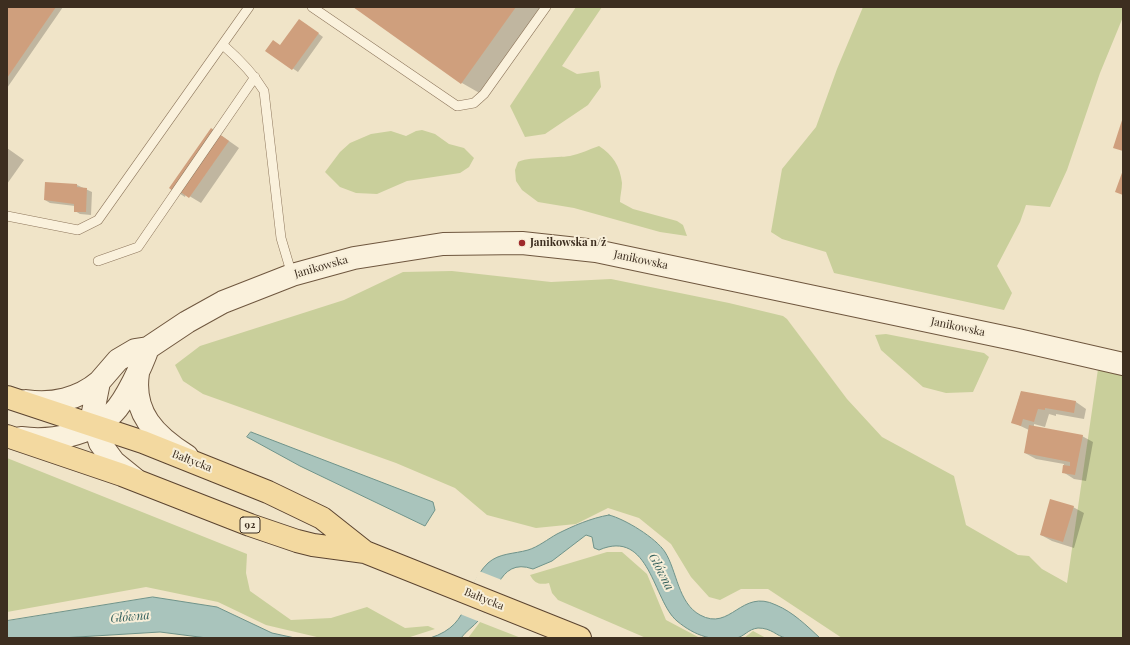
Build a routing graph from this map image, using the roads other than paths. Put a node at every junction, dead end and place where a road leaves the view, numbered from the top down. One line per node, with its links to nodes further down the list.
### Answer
1 (249, 7): 4 (lane)
2 (312, 7): 3 (lane)
3 (546, 7)
4 (223, 45): 5 (lane); 6 (lane)
5 (255, 77): 7 (lane); 8 (lane)
6 (7, 216)
7 (98, 261)
8 (292, 275): 9 (street, Janikowska); 10 (street, Janikowska)
9 (144, 357): 11 (street, Janikowska); 13 (street, Janikowska); 15 (street)
10 (1123, 364)
11 (99, 382): 12 (street); 13 (street, Janikowska)
12 (12, 398): 13 (main road, Bałtycka / 92)
13 (94, 425): 14 (street, Janikowska); 15 (main road, Bałtycka / 92); 16 (street, Janikowska)
14 (7, 436): 16 (main road, Bałtycka / 92)
15 (200, 464): 17 (main road, Bałtycka / 92)
16 (140, 482): 17 (main road, Bałtycka / 92)
17 (365, 552): 18 (main road, Bałtycka / 92)
18 (580, 638)

